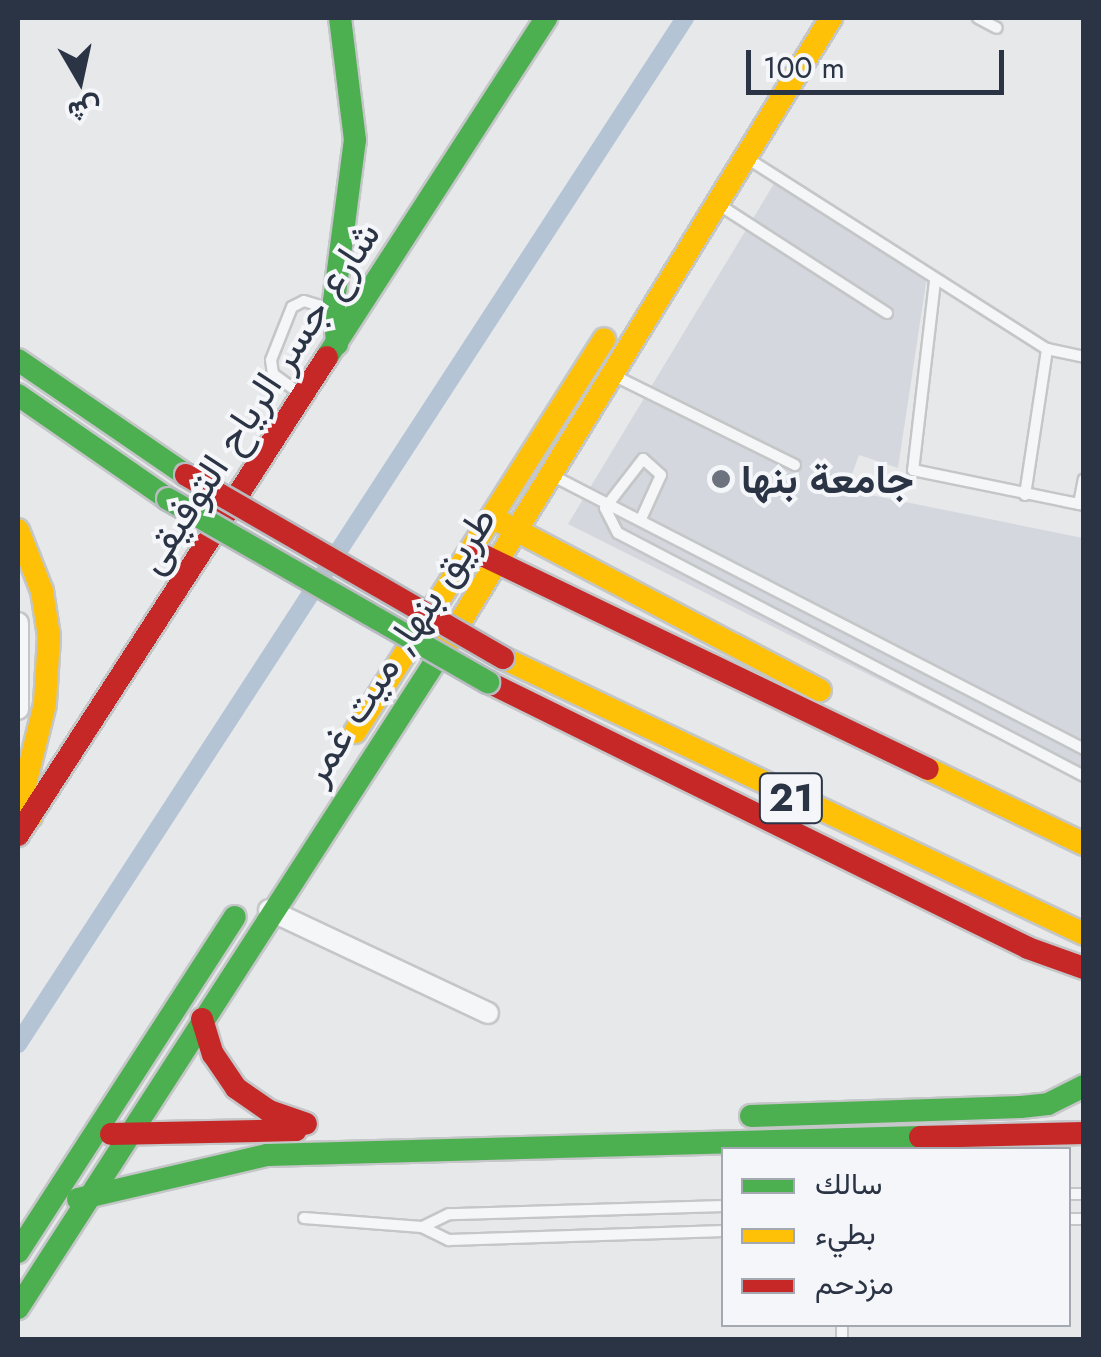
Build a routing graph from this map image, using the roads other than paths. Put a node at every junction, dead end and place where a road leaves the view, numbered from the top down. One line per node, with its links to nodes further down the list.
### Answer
1 (340, 18): 11 (main road)
2 (546, 18): 11 (main road, شارع جسر الرياح التوفيقى)
3 (802, 18): 18 (main road, طريق بنها, ميت غمر)
4 (831, 18): 7 (main road, طريق بنها, ميت غمر)
5 (978, 18): 6 (lane)
6 (997, 28)
7 (745, 157): 8 (main road, طريق بنها, ميت غمر); 9 (lane)
8 (716, 203): 10 (lane); 15 (main road, طريق بنها, ميت غمر)
9 (936, 280): 12 (lane); 22 (lane)
10 (887, 313)
11 (342, 317): 17 (main road, شارع جسر الرياح التوفيقى); 17 (lane)
12 (1047, 349): 13 (lane); 22 (lane)
13 (1084, 357)
14 (18, 360): 43 (main road, 21, bridge)
15 (612, 375): 19 (lane); 20 (main road, طريق بنها, ميت غمر)
16 (18, 395): 44 (main road, 21, bridge)
17 (304, 396): 38 (main road, شارع جسر الرياح التوفيقى)
18 (530, 460): 20 (lane); 25 (main road, طريق بنها, ميت غمر)
19 (795, 465)
20 (553, 476): 24 (lane); 28 (main road, طريق بنها, ميت غمر)
21 (1084, 479): 23 (lane)
22 (1025, 495): 23 (lane)
23 (1081, 504)
24 (605, 508): 26 (lane); 26 (lane); 37 (lane)
25 (494, 518): 28 (main road); 29 (main road, طريق بنها, ميت غمر)
26 (641, 519): 35 (lane)
27 (18, 530): 38 (main road)
28 (519, 532): 30 (main road, طريق بنها, ميت غمر); 39 (main road)
29 (473, 551): 30 (main road); 36 (main road, طريق بنها, ميت غمر)
30 (499, 562): 31 (main road); 32 (main road, طريق بنها, ميت غمر)
31 (554, 588): 32 (main road); 40 (main road)
32 (466, 612): 42 (main road, طريق بنها, ميت غمر)
33 (18, 624): 34 (street)
34 (18, 710)
35 (1084, 749)
36 (343, 751)
37 (1084, 776)
38 (24, 826)
39 (1084, 828)
40 (1084, 844)
41 (256, 884): 53 (main road)
42 (269, 910): 47 (street); 48 (main road, طريق بنها, ميت غمر)
43 (1082, 934)
44 (1028, 948): 45 (main road, 21); 46 (main road)
45 (1084, 968)
46 (1084, 997)
47 (488, 1012)
48 (202, 1018): 50 (main road); 51 (main road, طريق بنها, ميت غمر)
49 (1084, 1086): 50 (main road)
50 (323, 1130): 51 (main road)
51 (130, 1133): 53 (main road); 55 (main road, طريق بنها, ميت غمر)
52 (1084, 1133): 55 (main road)
53 (94, 1134): 54 (main road)
54 (58, 1189): 55 (main road); 60 (main road)
55 (84, 1202): 61 (main road, طريق بنها, ميت غمر)
56 (721, 1206): 58 (lane)
57 (304, 1218): 58 (lane)
58 (422, 1227): 59 (lane)
59 (721, 1231)
60 (18, 1252)
61 (18, 1308)

